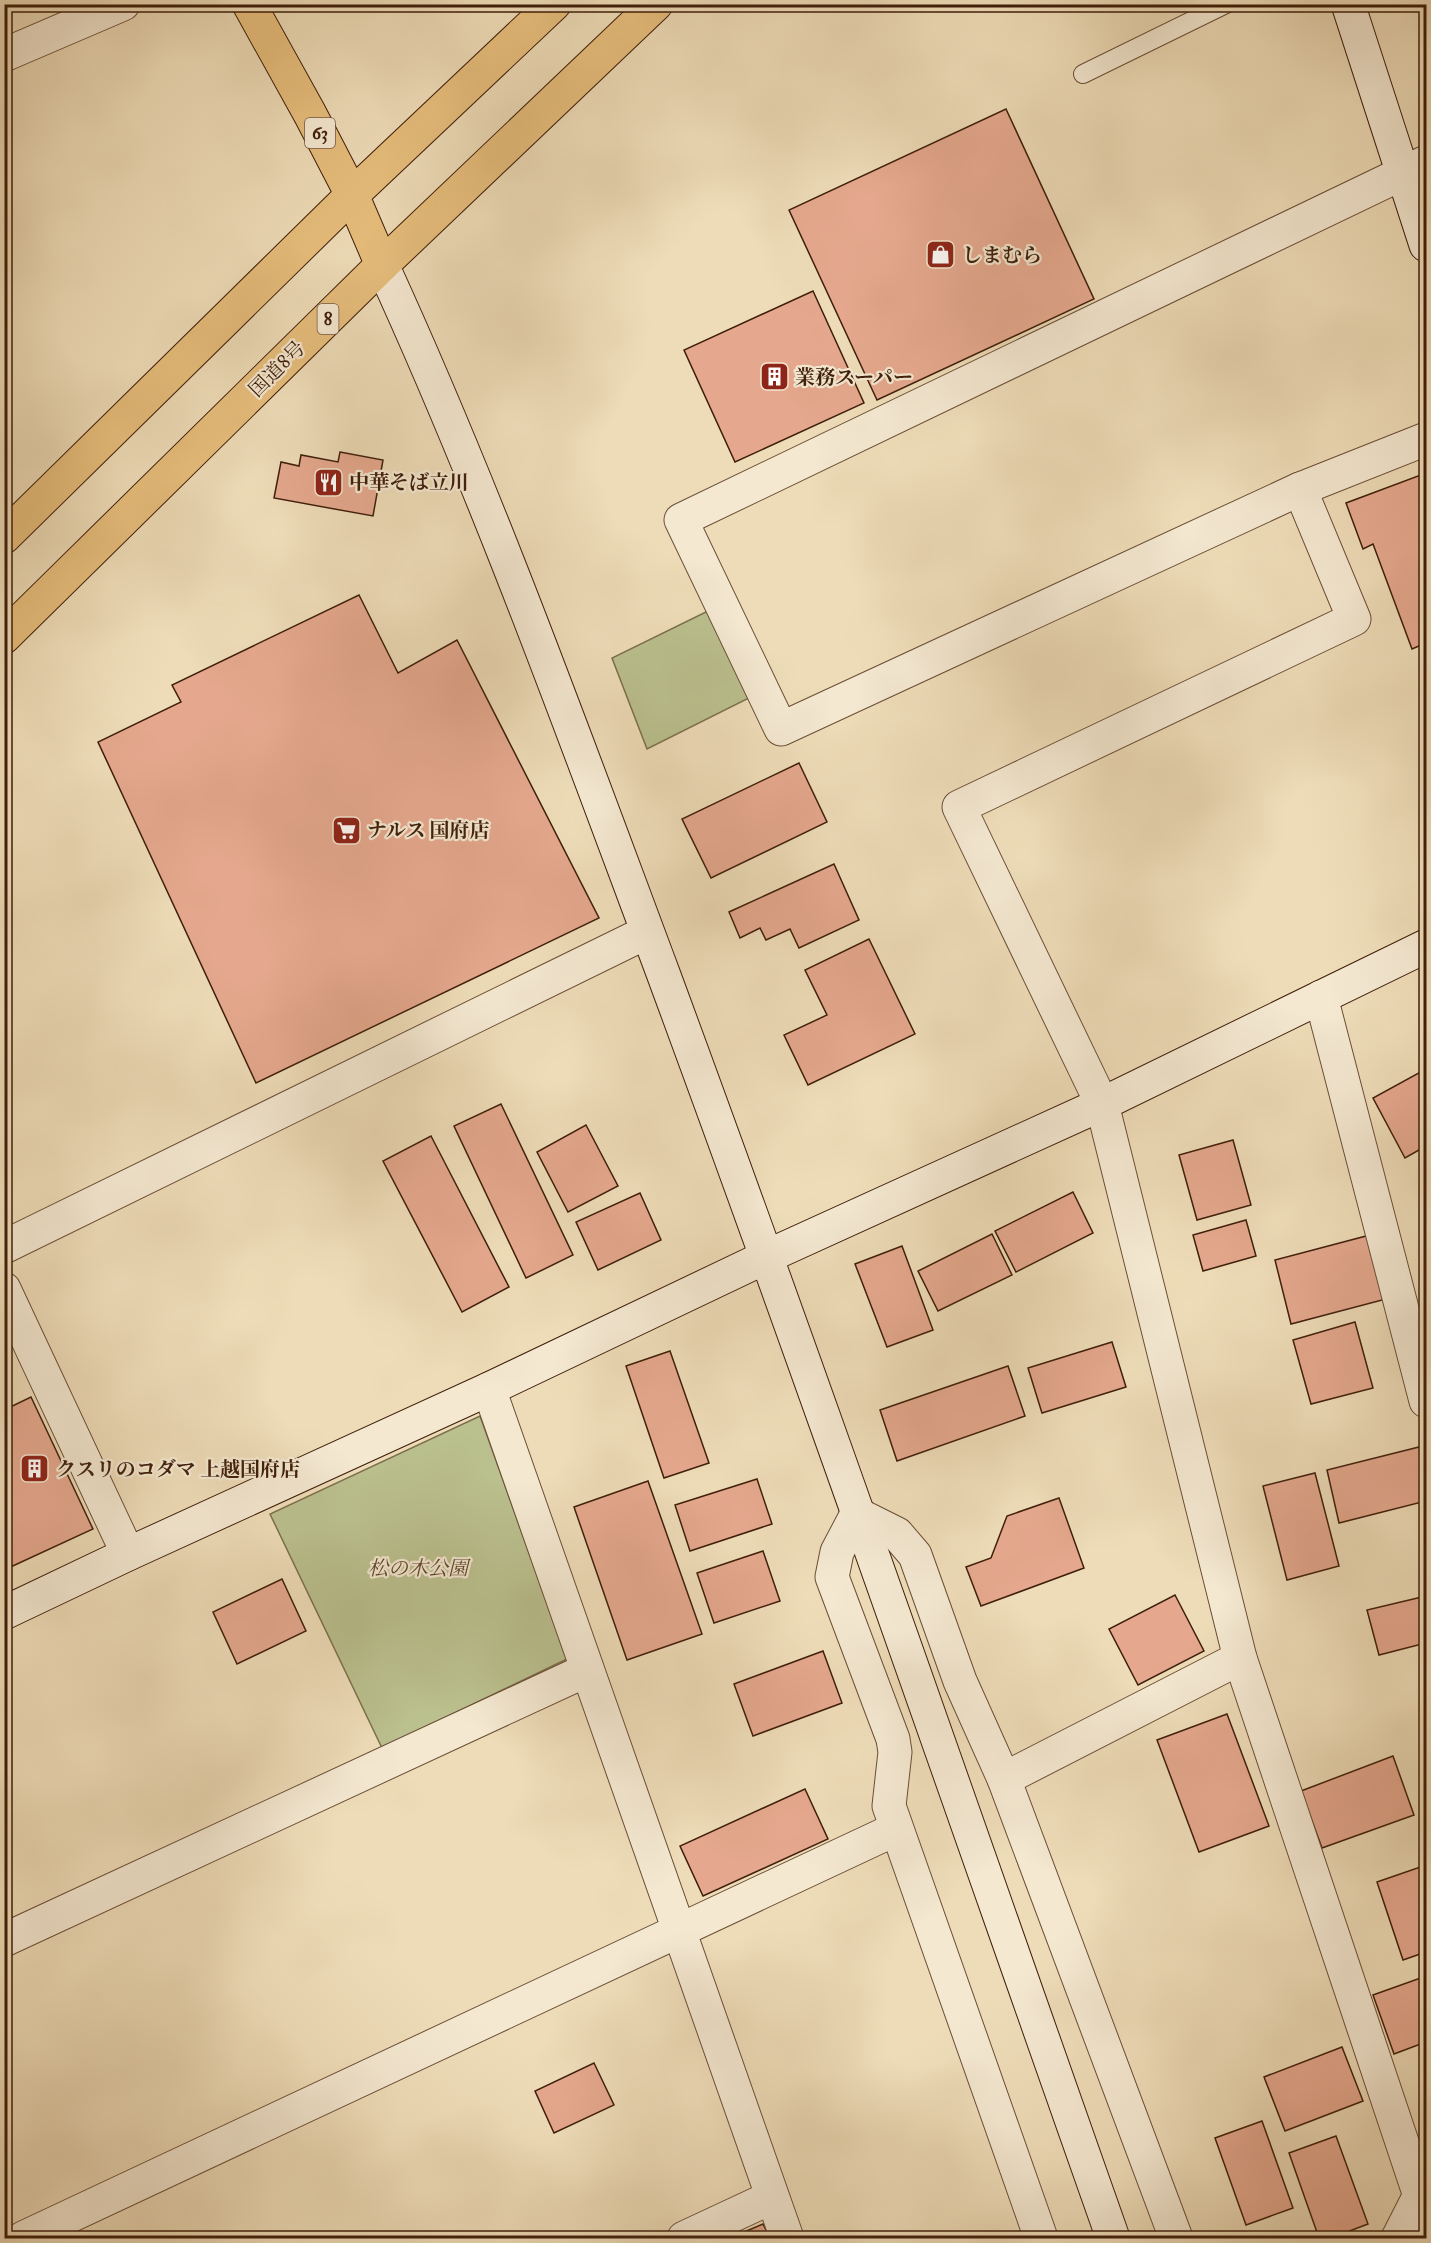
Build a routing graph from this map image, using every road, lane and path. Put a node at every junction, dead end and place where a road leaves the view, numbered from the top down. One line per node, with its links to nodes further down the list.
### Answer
1 (123, 4): 7 (street)
2 (249, 4): 10 (main road, 63)
3 (554, 4): 10 (main road)
4 (656, 4): 12 (main road, 国道8号 / 8)
5 (1226, 4): 8 (lane)
6 (1348, 4): 9 (street)
7 (4, 55)
8 (1083, 74)
9 (1415, 168): 11 (street); 14 (street)
10 (352, 195): 12 (main road, 63); 15 (main road)
11 (1426, 244)
12 (382, 265): 16 (main road, 国道8号 / 8); 17 (street)
13 (1426, 439): 14 (street)
14 (1300, 489): 20 (street)
15 (4, 537)
16 (4, 637)
17 (648, 932): 21 (street); 22 (street)
18 (1426, 946): 19 (street)
19 (1321, 997): 20 (street); 25 (street)
20 (1102, 1104): 22 (street); 29 (street)
21 (4, 1247)
22 (768, 1256): 24 (street); 26 (street)
23 (4, 1289): 27 (street)
24 (489, 1389): 27 (street); 30 (street)
25 (1426, 1401)
26 (857, 1514): 31 (street); 32 (street); 41 (street)
27 (128, 1554): 28 (street)
28 (4, 1613)
29 (1240, 1658): 31 (street); 35 (street)
30 (587, 1670): 33 (street); 34 (street)
31 (1004, 1779): 42 (street)
32 (896, 1829): 33 (street); 40 (street)
33 (681, 1930): 36 (street); 37 (street)
34 (4, 1940)
35 (1423, 2190): 43 (street)
36 (772, 2198): 38 (street); 39 (street)
37 (23, 2238)
38 (684, 2238)
39 (787, 2238)
40 (1041, 2238)
41 (1113, 2238)
42 (1176, 2238)
43 (1398, 2238)

